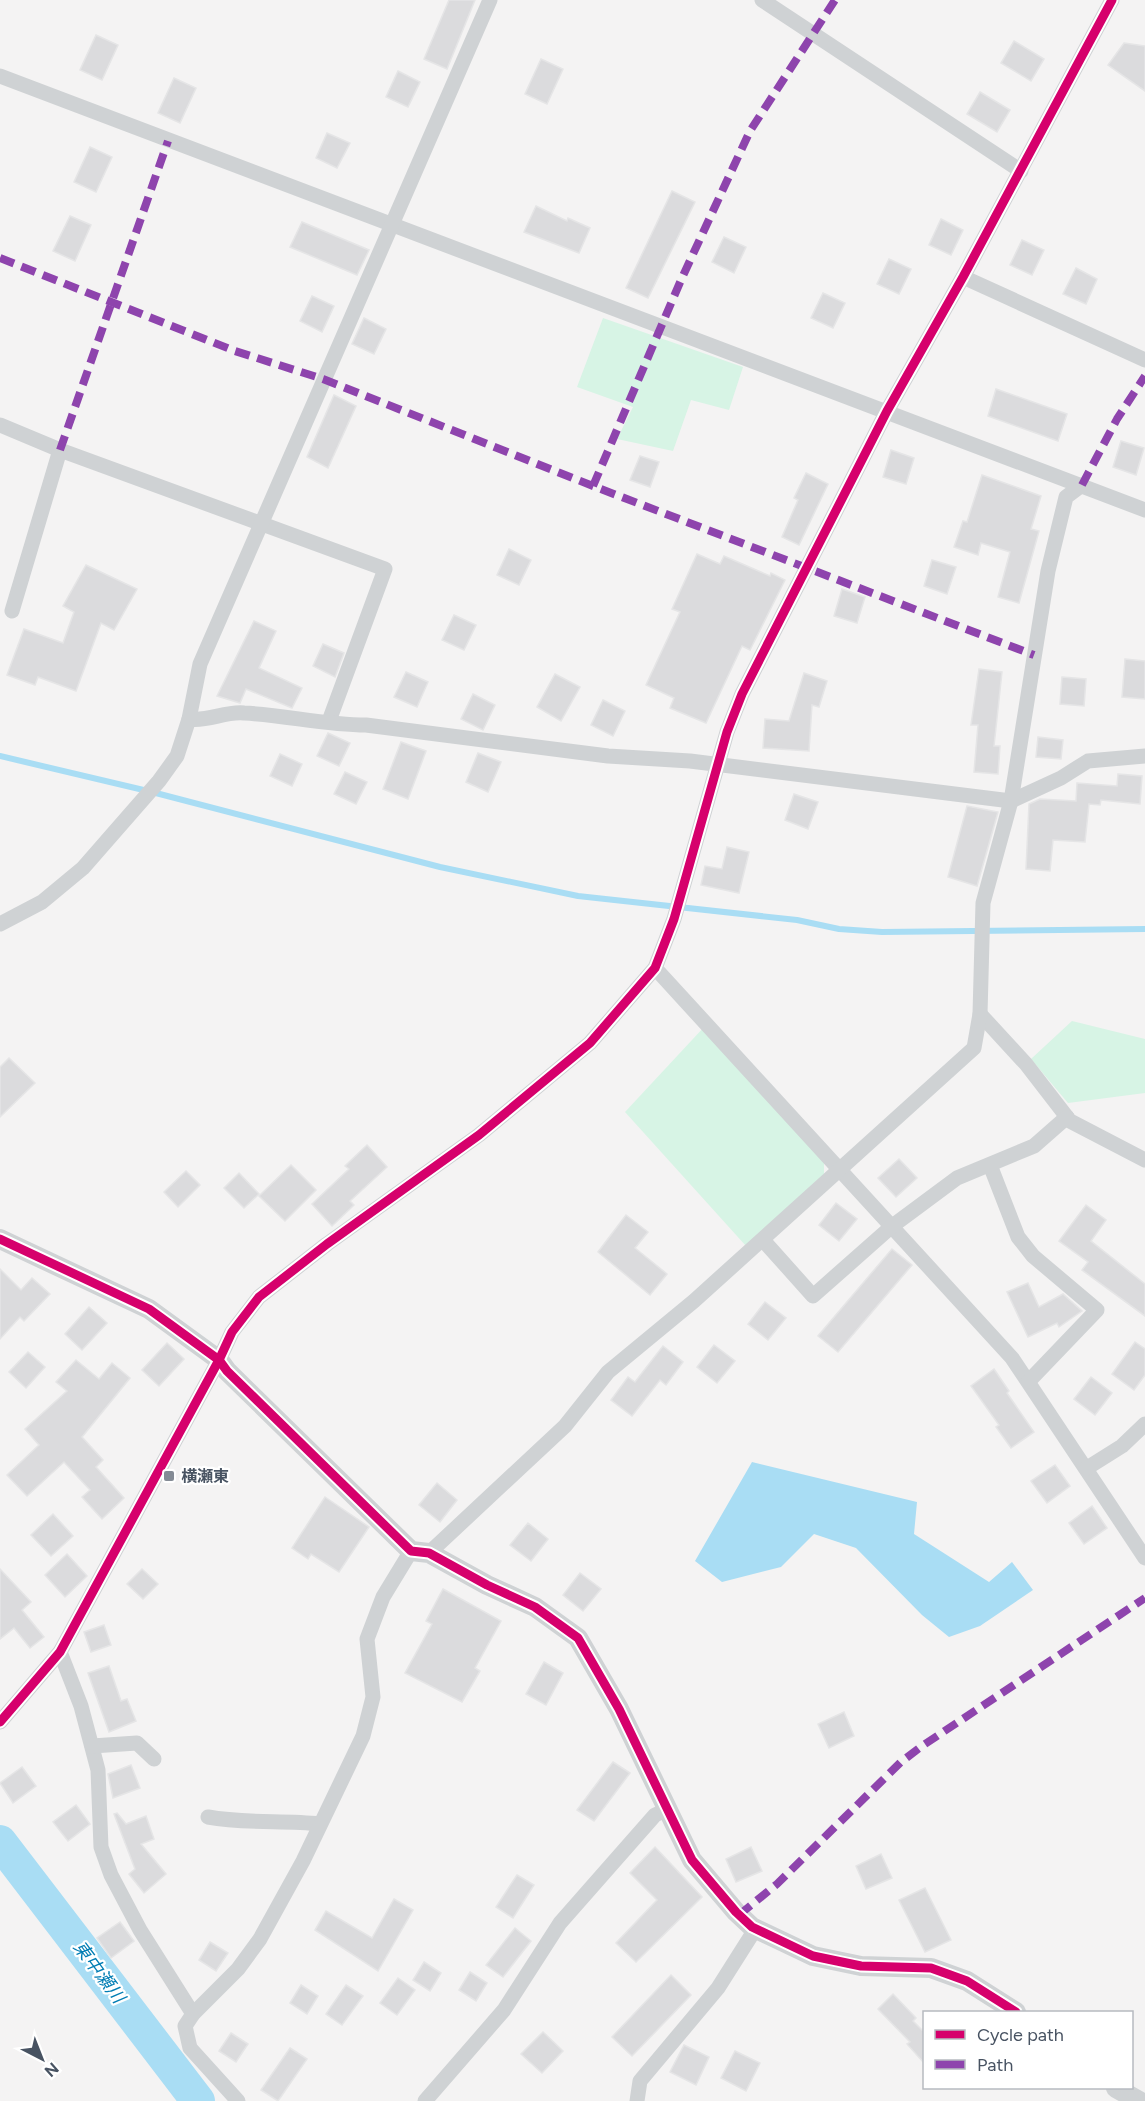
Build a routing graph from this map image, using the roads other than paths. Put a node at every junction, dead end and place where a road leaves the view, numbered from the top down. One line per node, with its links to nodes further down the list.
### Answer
1 (490, 0): 6 (street)
2 (762, 0): 5 (street)
3 (1112, 0): 5 (street)
4 (0, 76): 6 (street)
5 (1021, 171): 7 (street)
6 (392, 226): 9 (street); 14 (street)
7 (963, 277): 8 (street); 9 (street)
8 (1145, 360)
9 (887, 411): 12 (street); 19 (street)
10 (0, 425): 11 (street)
11 (60, 450): 14 (street); 15 (street)
12 (1082, 485): 13 (street); 20 (street)
13 (1145, 510)
14 (260, 522): 16 (street); 17 (street)
15 (12, 611)
16 (189, 718): 17 (street); 21 (street)
17 (329, 721): 19 (street)
18 (1145, 756): 20 (street)
19 (718, 766): 20 (street); 22 (street)
20 (1011, 801): 23 (street)
21 (0, 924)
22 (655, 968): 27 (street); 31 (street)
23 (980, 1014): 24 (street); 27 (street)
24 (1067, 1117): 25 (street); 26 (street)
25 (1145, 1160)
26 (990, 1165): 28 (street); 32 (street)
27 (839, 1169): 28 (street); 30 (street)
28 (891, 1227): 30 (street); 32 (street)
29 (0, 1239): 31 (street)
30 (763, 1240): 35 (street)
31 (219, 1360): 35 (street); 37 (street)
32 (1029, 1381): 34 (street)
33 (1145, 1424): 34 (street)
34 (1087, 1468): 36 (street)
35 (420, 1552): 41 (street); 43 (street)
36 (1145, 1558)
37 (60, 1652): 38 (street); 39 (street)
38 (0, 1722)
39 (92, 1746): 40 (street); 46 (street)
40 (154, 1759)
41 (666, 1810): 44 (street); 49 (street)
42 (208, 1816): 43 (street)
43 (320, 1824): 46 (street)
44 (756, 1928): 45 (street); 50 (street)
45 (1013, 2011)
46 (193, 2014): 48 (street)
47 (1118, 2089): 51 (street)
48 (238, 2101)
49 (425, 2101)
50 (637, 2101)
51 (1139, 2101)

